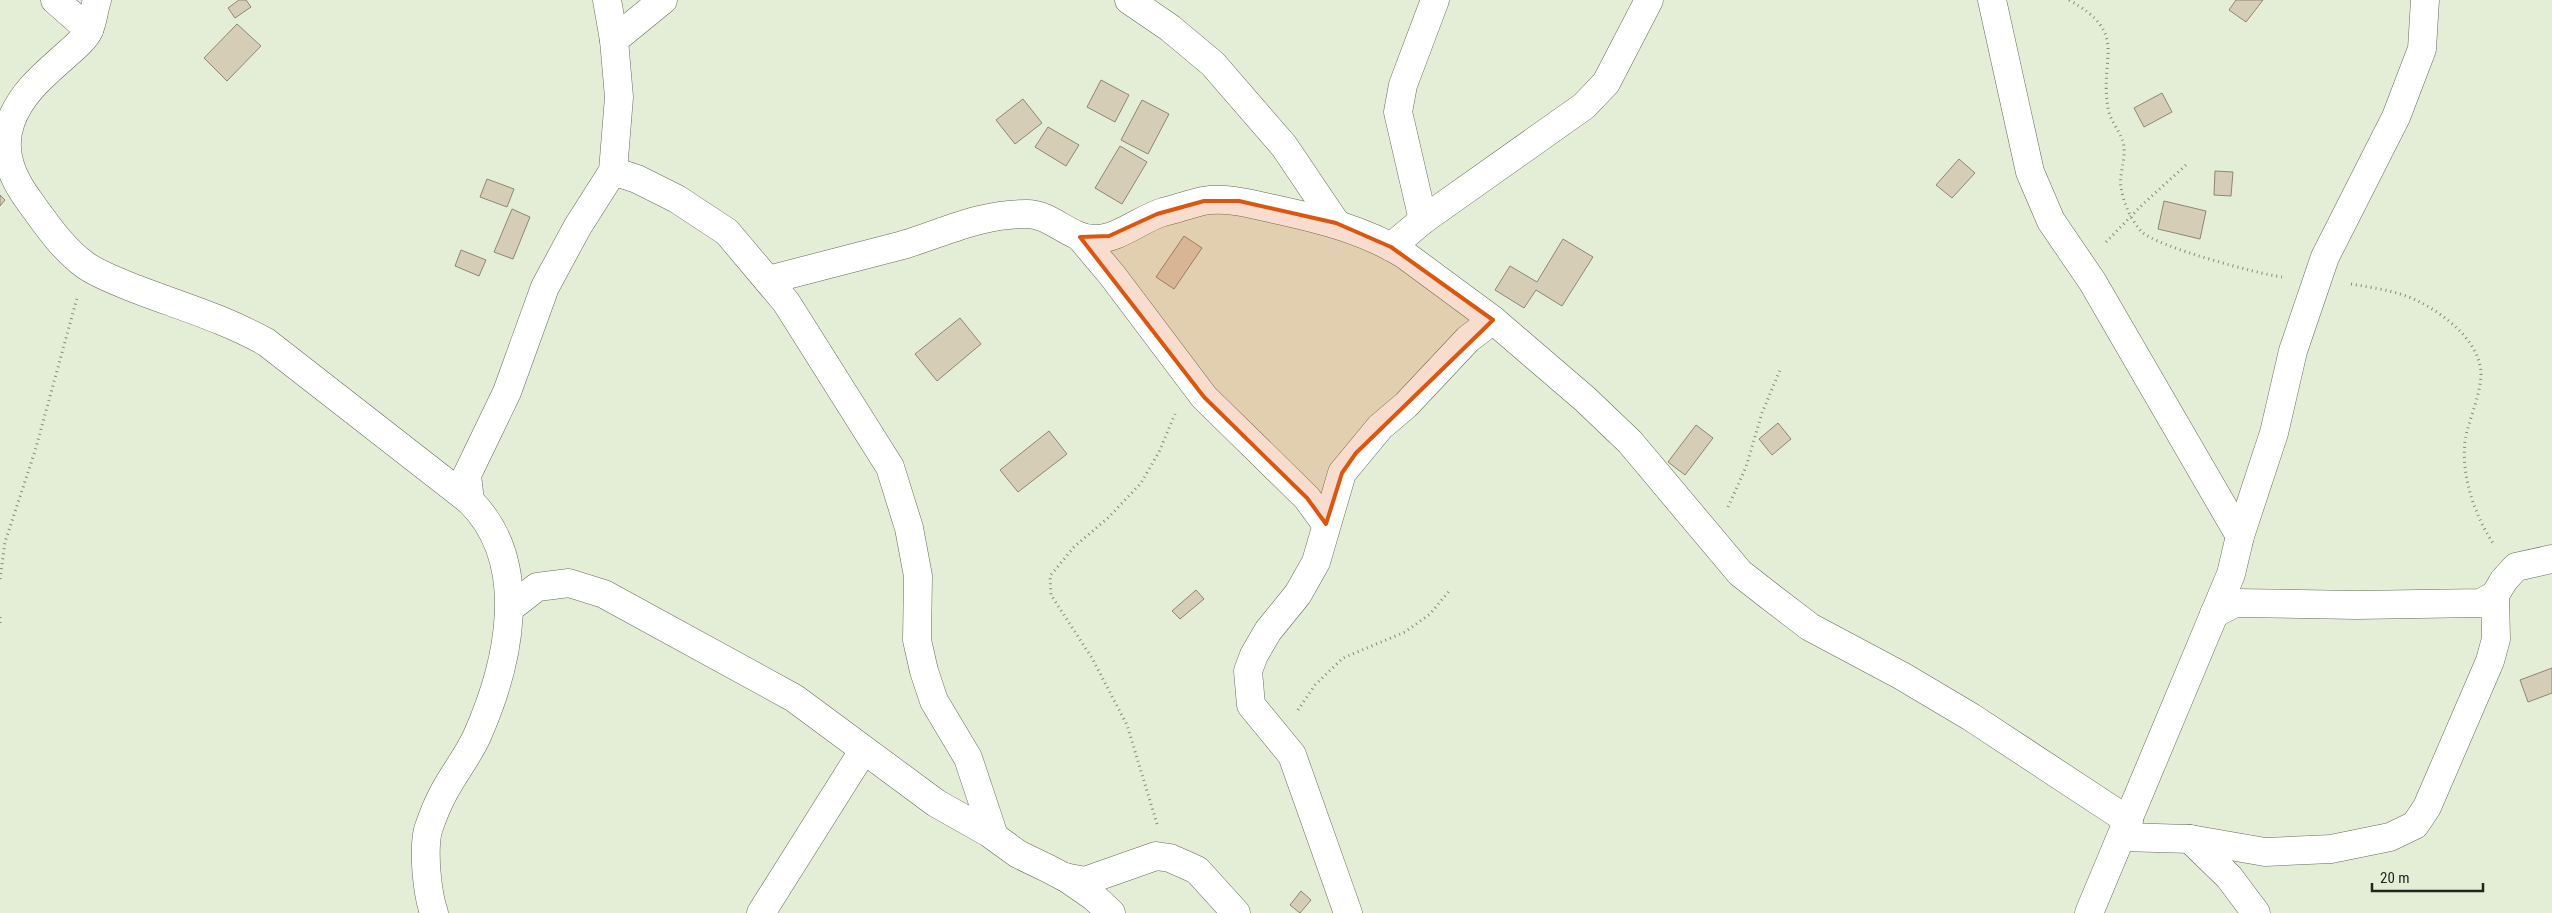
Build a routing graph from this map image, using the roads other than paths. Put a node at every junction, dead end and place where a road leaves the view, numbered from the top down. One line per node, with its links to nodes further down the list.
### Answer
1 (55, 0): 10 (street)
2 (97, 0): 10 (street)
3 (606, 0): 11 (street)
4 (663, 0): 11 (street)
5 (1130, 0): 15 (street)
6 (1435, 0): 14 (street)
7 (1649, 0): 14 (street)
8 (1992, 0): 22 (street)
9 (2425, 0): 22 (street)
10 (89, 30): 12 (street)
11 (614, 40): 13 (street)
12 (3, 142): 20 (street)
13 (613, 171): 18 (street); 20 (street)
14 (1423, 220): 17 (street)
15 (1336, 223): 16 (street); 17 (street)
16 (1080, 237): 18 (street); 21 (street)
17 (1391, 247): 19 (street)
18 (768, 280): 29 (street)
19 (1492, 320): 21 (street); 28 (street)
20 (470, 501): 25 (street)
21 (1326, 524): 36 (street)
22 (2240, 536): 26 (street)
23 (2552, 559): 24 (street)
24 (2495, 595): 26 (street); 30 (street)
25 (510, 608): 27 (street); 32 (street)
26 (2214, 614): 28 (street)
27 (863, 750): 29 (street); 33 (street)
28 (2125, 829): 30 (street); 37 (street)
29 (994, 836): 31 (street)
30 (2190, 839): 38 (street)
31 (1064, 876): 34 (street); 35 (street)
32 (434, 913)
33 (761, 913)
34 (1111, 913)
35 (1236, 913)
36 (1348, 913)
37 (2089, 913)
38 (2256, 913)

